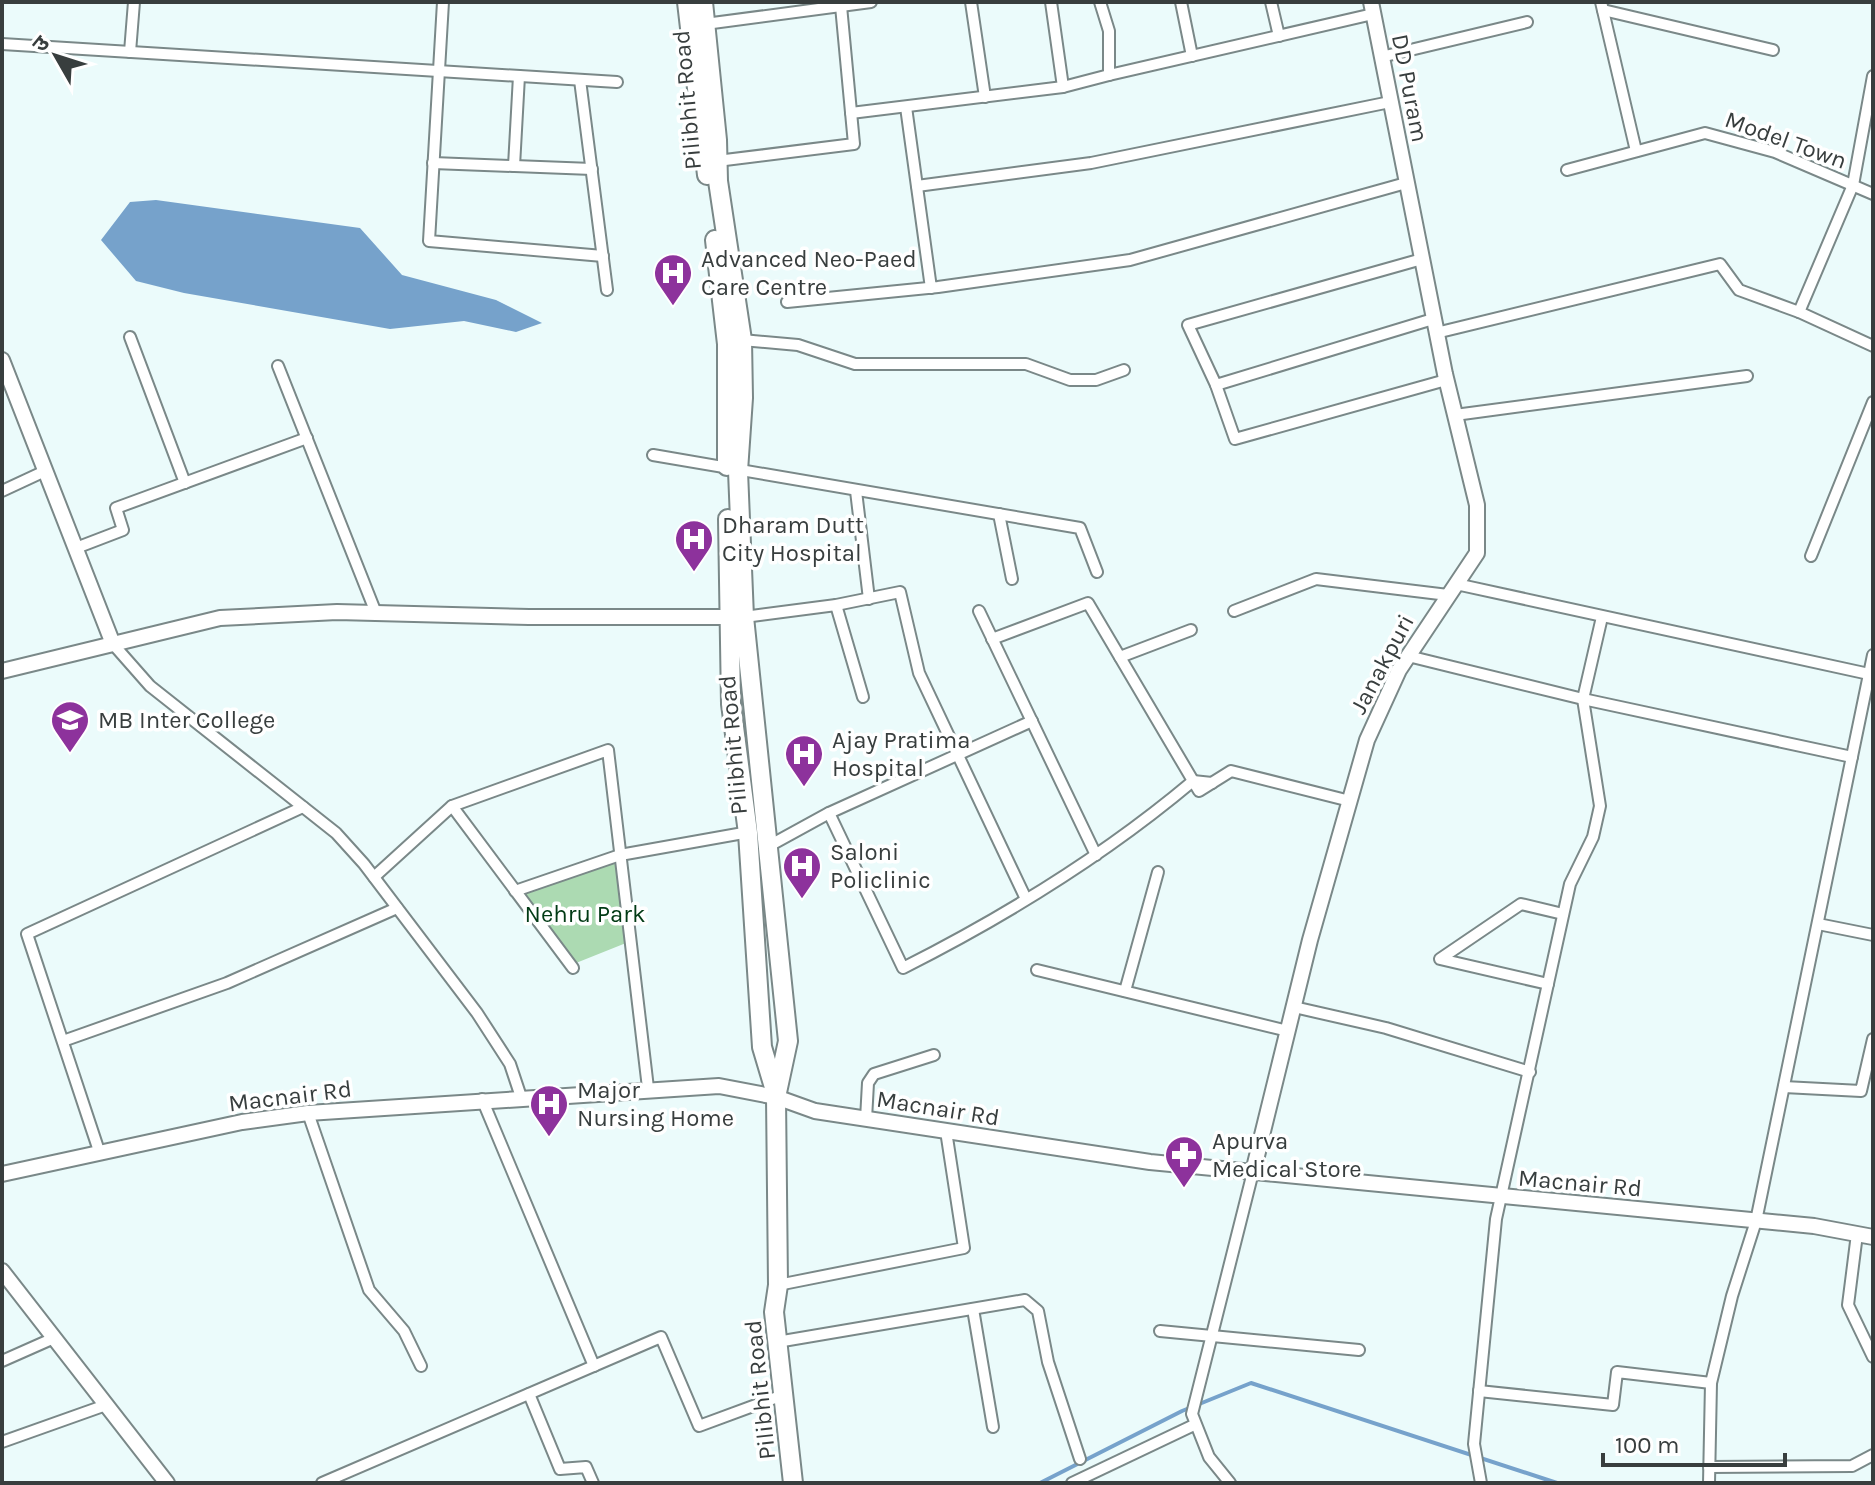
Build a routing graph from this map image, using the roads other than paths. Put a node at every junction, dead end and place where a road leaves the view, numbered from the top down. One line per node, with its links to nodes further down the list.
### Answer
1 (134, 2): 19 (street)
2 (443, 2): 22 (street)
3 (687, 2): 63 (highway)
4 (703, 2): 15 (highway, Pilibhit Road)
5 (871, 2): 11 (street)
6 (971, 2): 29 (street)
7 (1051, 2): 28 (street)
8 (1100, 2): 23 (street)
9 (1181, 2): 20 (street)
10 (1271, 2): 16 (street)
11 (841, 6): 15 (street); 32 (street)
12 (1602, 6): 18 (street); 33 (street)
13 (1372, 8): 16 (street); 21 (street, DD Puram)
14 (1527, 22): 21 (street)
15 (705, 24): 34 (highway, Pilibhit Road)
16 (1279, 36): 20 (street)
17 (2, 44): 19 (street)
18 (1773, 50)
19 (130, 52): 22 (street)
20 (1192, 56): 23 (street)
21 (1381, 57): 30 (street, DD Puram)
22 (439, 71): 24 (street); 35 (street)
23 (1109, 75): 28 (street)
24 (519, 76): 26 (street); 36 (street)
25 (1873, 76): 40 (street, Model Town)
26 (580, 80): 27 (street); 37 (street)
27 (617, 82)
28 (1063, 87): 29 (street)
29 (985, 97): 31 (street)
30 (1390, 102): 39 (street, DD Puram); 41 (street)
31 (906, 107): 32 (street); 41 (street)
32 (851, 113): 34 (street)
33 (1636, 151): 38 (street, Model Town); 40 (street, Model Town)
34 (717, 161): 51 (highway, Pilibhit Road)
35 (433, 163): 36 (street); 43 (street)
36 (514, 166): 37 (street)
37 (592, 169): 43 (street)
38 (1567, 170)
39 (1406, 183): 44 (street, Janakpuri); 45 (street)
40 (1853, 185): 42 (street, Model Town); 48 (street, Model Town)
41 (917, 186): 45 (street)
42 (1873, 194)
43 (603, 256): 46 (street)
44 (1422, 259): 49 (street, Janakpuri); 58 (street)
45 (931, 288): 47 (street)
46 (607, 290)
47 (787, 302)
48 (1799, 312): 49 (street); 52 (street)
49 (1435, 326): 57 (street, Janakpuri); 58 (street)
50 (130, 337): 65 (street)
51 (742, 340): 55 (street); 63 (highway, Pilibhit Road)
52 (1873, 346)
53 (2, 360): 64 (street)
54 (278, 366): 61 (street)
55 (1124, 370)
56 (1747, 376): 60 (street)
57 (1446, 380): 58 (street); 60 (street, Janakpuri)
58 (1216, 385)
59 (1873, 402): 70 (street)
60 (1455, 415): 73 (street, Janakpuri)
61 (307, 438): 65 (street); 78 (street)
62 (653, 455): 63 (street)
63 (733, 470): 67 (street); 79 (highway, Pilibhit Road)
64 (45, 471): 66 (street); 69 (street)
65 (185, 483): 69 (street)
66 (2, 491)
67 (856, 491): 68 (street); 74 (street)
68 (999, 514): 71 (street); 72 (street)
69 (76, 548): 83 (street)
70 (1811, 556)
71 (1097, 572)
72 (1012, 579)
73 (1452, 589): 77 (street); 80 (street); 84 (street, Janakpuri)
74 (869, 599): 75 (street); 93 (street)
75 (836, 605): 79 (street); 89 (street)
76 (979, 611): 82 (street)
77 (1234, 611)
78 (376, 613): 79 (street); 83 (street)
79 (736, 617): 100 (highway, Pilibhit Road)
80 (1602, 617): 88 (street); 90 (street)
81 (1191, 630): 85 (street)
82 (992, 639): 85 (street); 92 (street)
83 (113, 644): 87 (street); 98 (street)
84 (1408, 656): 90 (street); 96 (street, Janakpuri)
85 (1120, 657): 95 (street)
86 (1873, 659): 88 (street)
87 (2, 671)
88 (1869, 674): 91 (street)
89 (863, 697)
90 (1583, 699): 94 (street); 108 (street)
91 (1868, 706): 94 (street)
92 (1032, 721): 93 (street); 102 (street)
93 (956, 755): 99 (street); 106 (street)
94 (1852, 757): 109 (street)
95 (1193, 781): 96 (street); 102 (street)
96 (1350, 801): 115 (street, Janakpuri)
97 (452, 806): 101 (street); 104 (street); 105 (street)
98 (303, 807): 104 (street); 118 (street)
99 (829, 813): 100 (street); 106 (street)
100 (760, 837): 101 (street); 124 (highway); 124 (highway, Pilibhit Road)
101 (620, 855): 105 (street); 122 (street)
102 (1096, 855): 106 (street)
103 (1158, 872): 114 (street)
104 (374, 877): 107 (street)
105 (515, 891): 111 (street)
106 (1026, 899)
107 (397, 908): 118 (street); 123 (street)
108 (1563, 914): 113 (street); 113 (street)
109 (1818, 924): 110 (street); 121 (street)
110 (1873, 935)
111 (573, 968)
112 (1037, 970): 114 (street)
113 (1548, 984): 120 (street)
114 (1125, 991): 116 (street)
115 (1294, 1007): 116 (street, Janakpuri); 120 (street)
116 (1288, 1031): 130 (street, Janakpuri)
117 (1873, 1039): 121 (street)
118 (63, 1041): 129 (street)
119 (934, 1055): 127 (street)
120 (1530, 1072): 132 (street)
121 (1784, 1087): 133 (street)
122 (648, 1088): 123 (street, Macnair Rd); 124 (street, Macnair Rd)
123 (521, 1097): 125 (street, Macnair Rd)
124 (776, 1097): 127 (street, Macnair Rd); 137 (highway, Pilibhit Road)
125 (482, 1099): 126 (street, Macnair Rd); 147 (street)
126 (308, 1113): 129 (street, Macnair Rd); 146 (street)
127 (866, 1119): 128 (street, Macnair Rd)
128 (946, 1131): 130 (street, Macnair Rd); 137 (street)
129 (100, 1154): 131 (street, Macnair Rd)
130 (1253, 1172): 132 (street, Macnair Rd); 140 (street)
131 (2, 1174)
132 (1502, 1198): 133 (street, Macnair Rd); 149 (street)
133 (1756, 1221): 134 (street, Macnair Rd); 148 (street)
134 (1857, 1234): 135 (street, Macnair Rd); 144 (street)
135 (1873, 1237)
136 (2, 1271): 141 (street)
137 (778, 1285): 142 (highway, Pilibhit Road)
138 (973, 1309): 142 (street); 154 (street); 157 (street)
139 (1160, 1331): 140 (street)
140 (1212, 1335): 143 (street); 153 (street)
141 (54, 1338): 145 (street); 152 (street)
142 (777, 1342): 151 (highway, Pilibhit Road)
143 (1359, 1350)
144 (1873, 1357)
145 (2, 1361)
146 (421, 1366)
147 (594, 1366): 150 (street); 151 (street)
148 (1711, 1383): 149 (street); 158 (street)
149 (1479, 1391): 165 (street)
150 (529, 1394): 160 (street); 161 (street)
151 (783, 1395): 162 (highway, Pilibhit Road)
152 (106, 1405): 155 (street); 159 (street)
153 (1193, 1419): 163 (street); 164 (street)
154 (993, 1427)
155 (2, 1442)
156 (1873, 1455): 158 (street)
157 (1080, 1459)
158 (1709, 1467): 166 (street)
159 (167, 1483)
160 (322, 1483)
161 (593, 1483)
162 (793, 1483)
163 (1072, 1483)
164 (1230, 1483)
165 (1481, 1483)
166 (1709, 1483)

